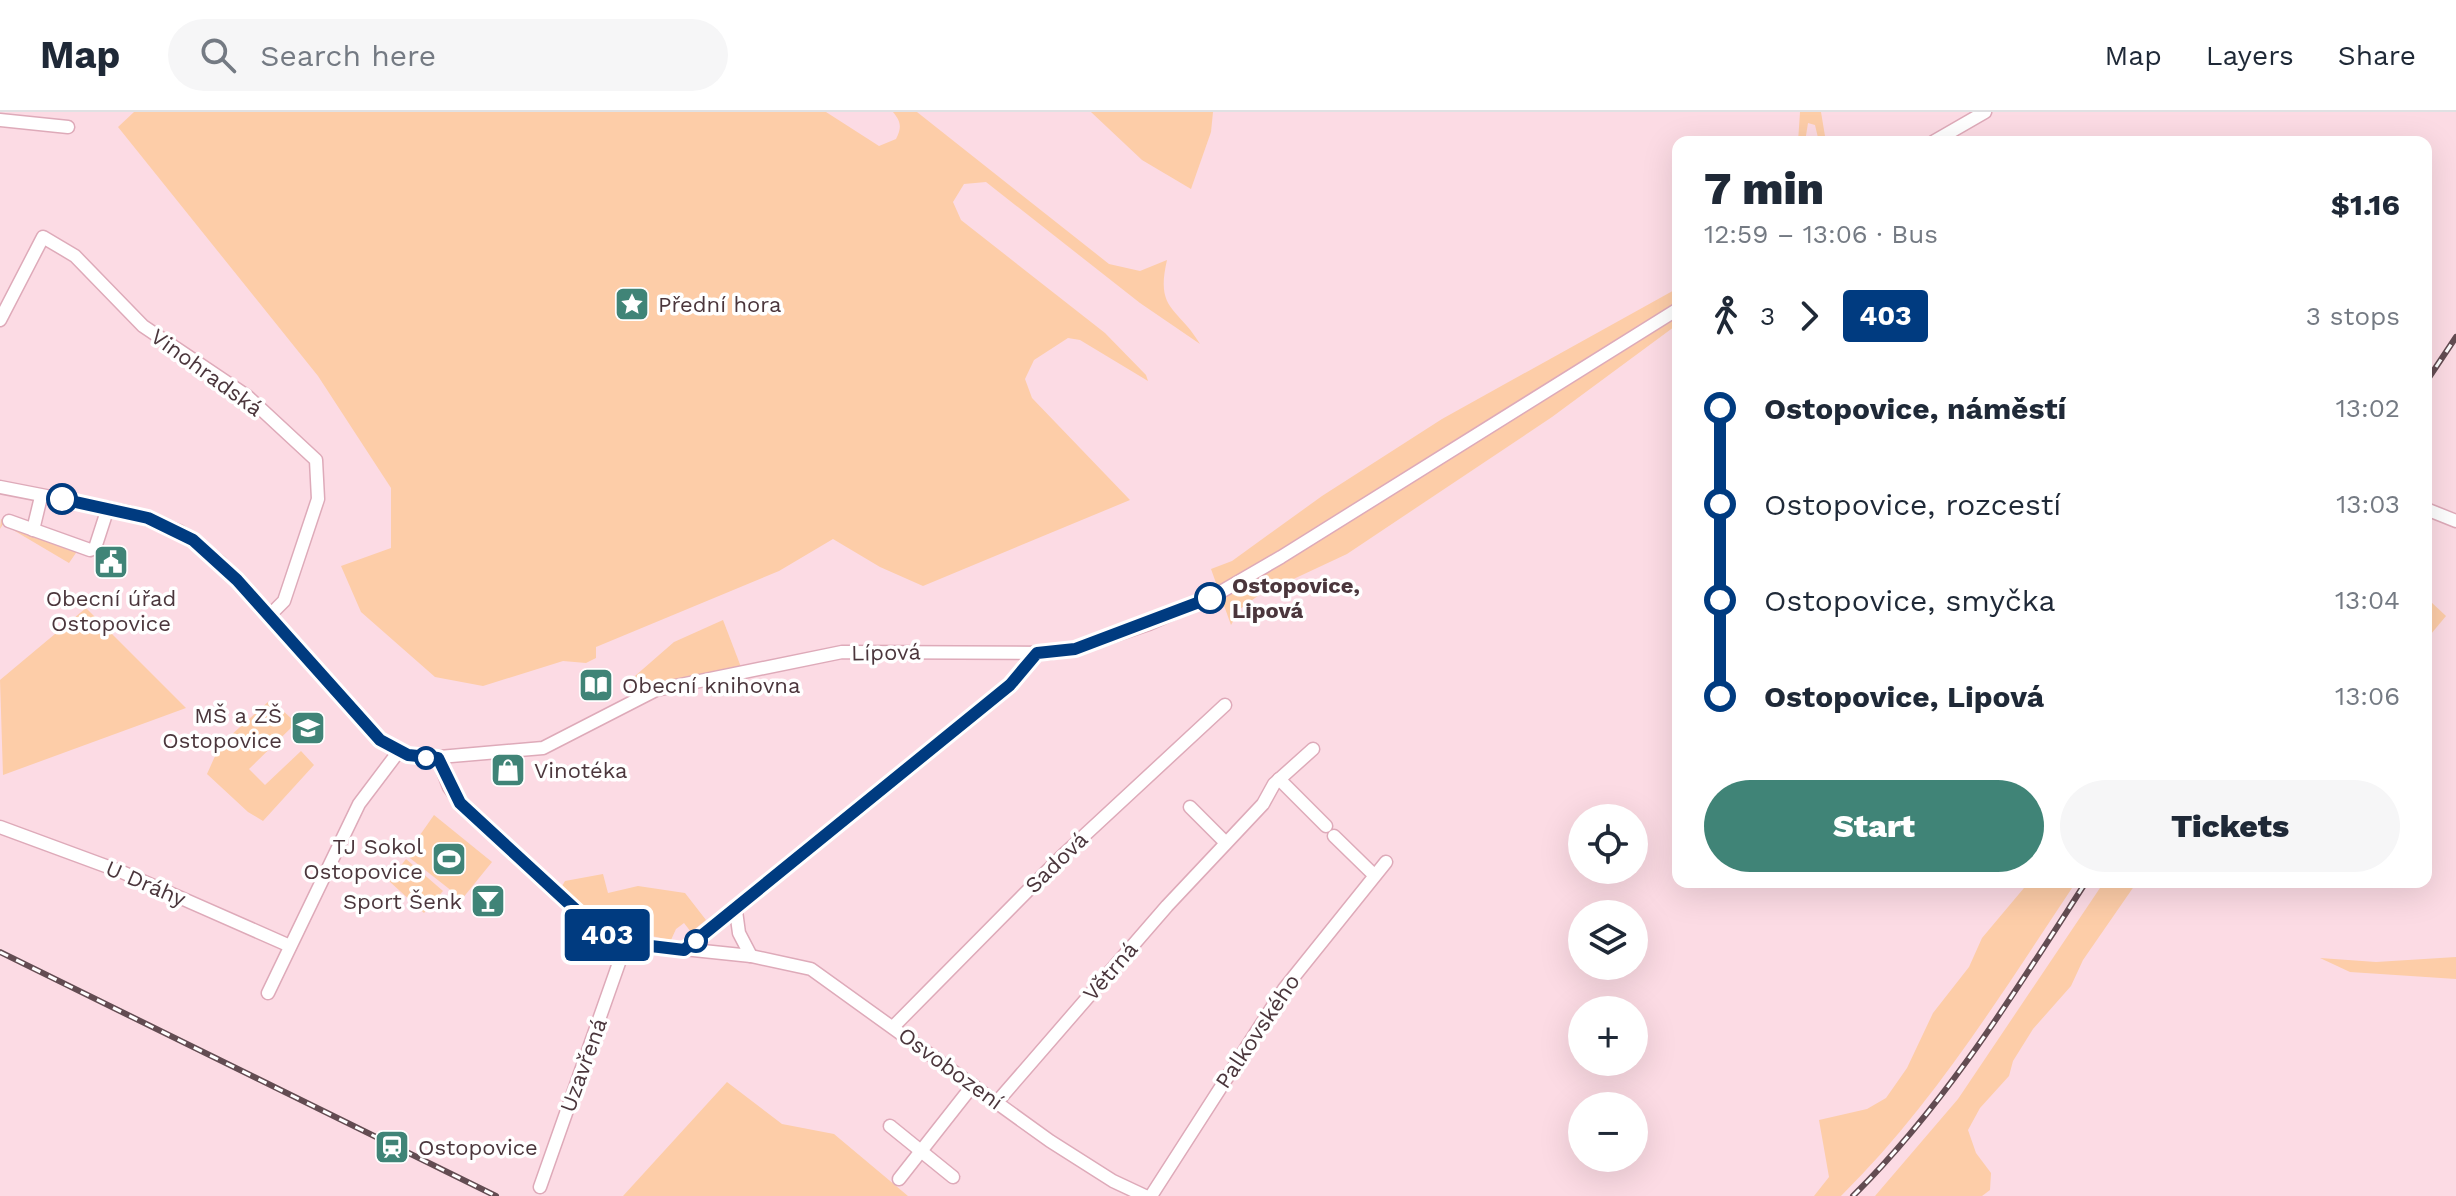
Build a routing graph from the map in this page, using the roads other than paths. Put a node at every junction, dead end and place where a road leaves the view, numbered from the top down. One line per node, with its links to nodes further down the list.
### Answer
1 (1985, 112): 4 (street)
2 (0, 120): 3 (street)
3 (68, 127)
4 (1943, 136)
5 (1672, 313): 15 (street, Lípová)
6 (0, 320): 14 (street, Vinohradská)
7 (0, 487): 9 (street)
8 (40, 501): 13 (street)
9 (108, 508): 13 (street); 14 (street)
10 (2432, 511): 12 (street)
11 (9, 521): 13 (street)
12 (2456, 521)
13 (33, 530)
14 (269, 616): 18 (street)
15 (1037, 653): 19 (street, Lípová); 26 (street)
16 (1225, 705): 32 (street, Sadová)
17 (1313, 749): 20 (street, Větrná)
18 (399, 751): 19 (street, Lípová); 28 (street)
19 (438, 758): 27 (street, Osvobození)
20 (1279, 779): 23 (street, Větrná); 25 (street)
21 (1190, 807): 23 (street)
22 (0, 827): 28 (street, U Dráhy)
23 (1225, 842): 34 (street, Větrná)
24 (1386, 862): 25 (street, Palkovského)
25 (1374, 875): 40 (street, Palkovského)
26 (733, 916): 29 (street); 30 (street)
27 (626, 943): 29 (street, Osvobození); 39 (street, Uzavřená)
28 (290, 946): 31 (street)
29 (684, 950): 30 (street, Osvobození)
30 (745, 952): 32 (street, Osvobození)
31 (268, 993)
32 (894, 1026): 33 (street, Osvobození)
33 (973, 1085): 34 (street, Osvobození); 36 (street)
34 (997, 1102): 40 (street, Osvobození)
35 (890, 1126): 36 (street)
36 (922, 1151): 37 (street); 38 (street)
37 (953, 1177)
38 (899, 1179)
39 (540, 1187)
40 (1148, 1196)

